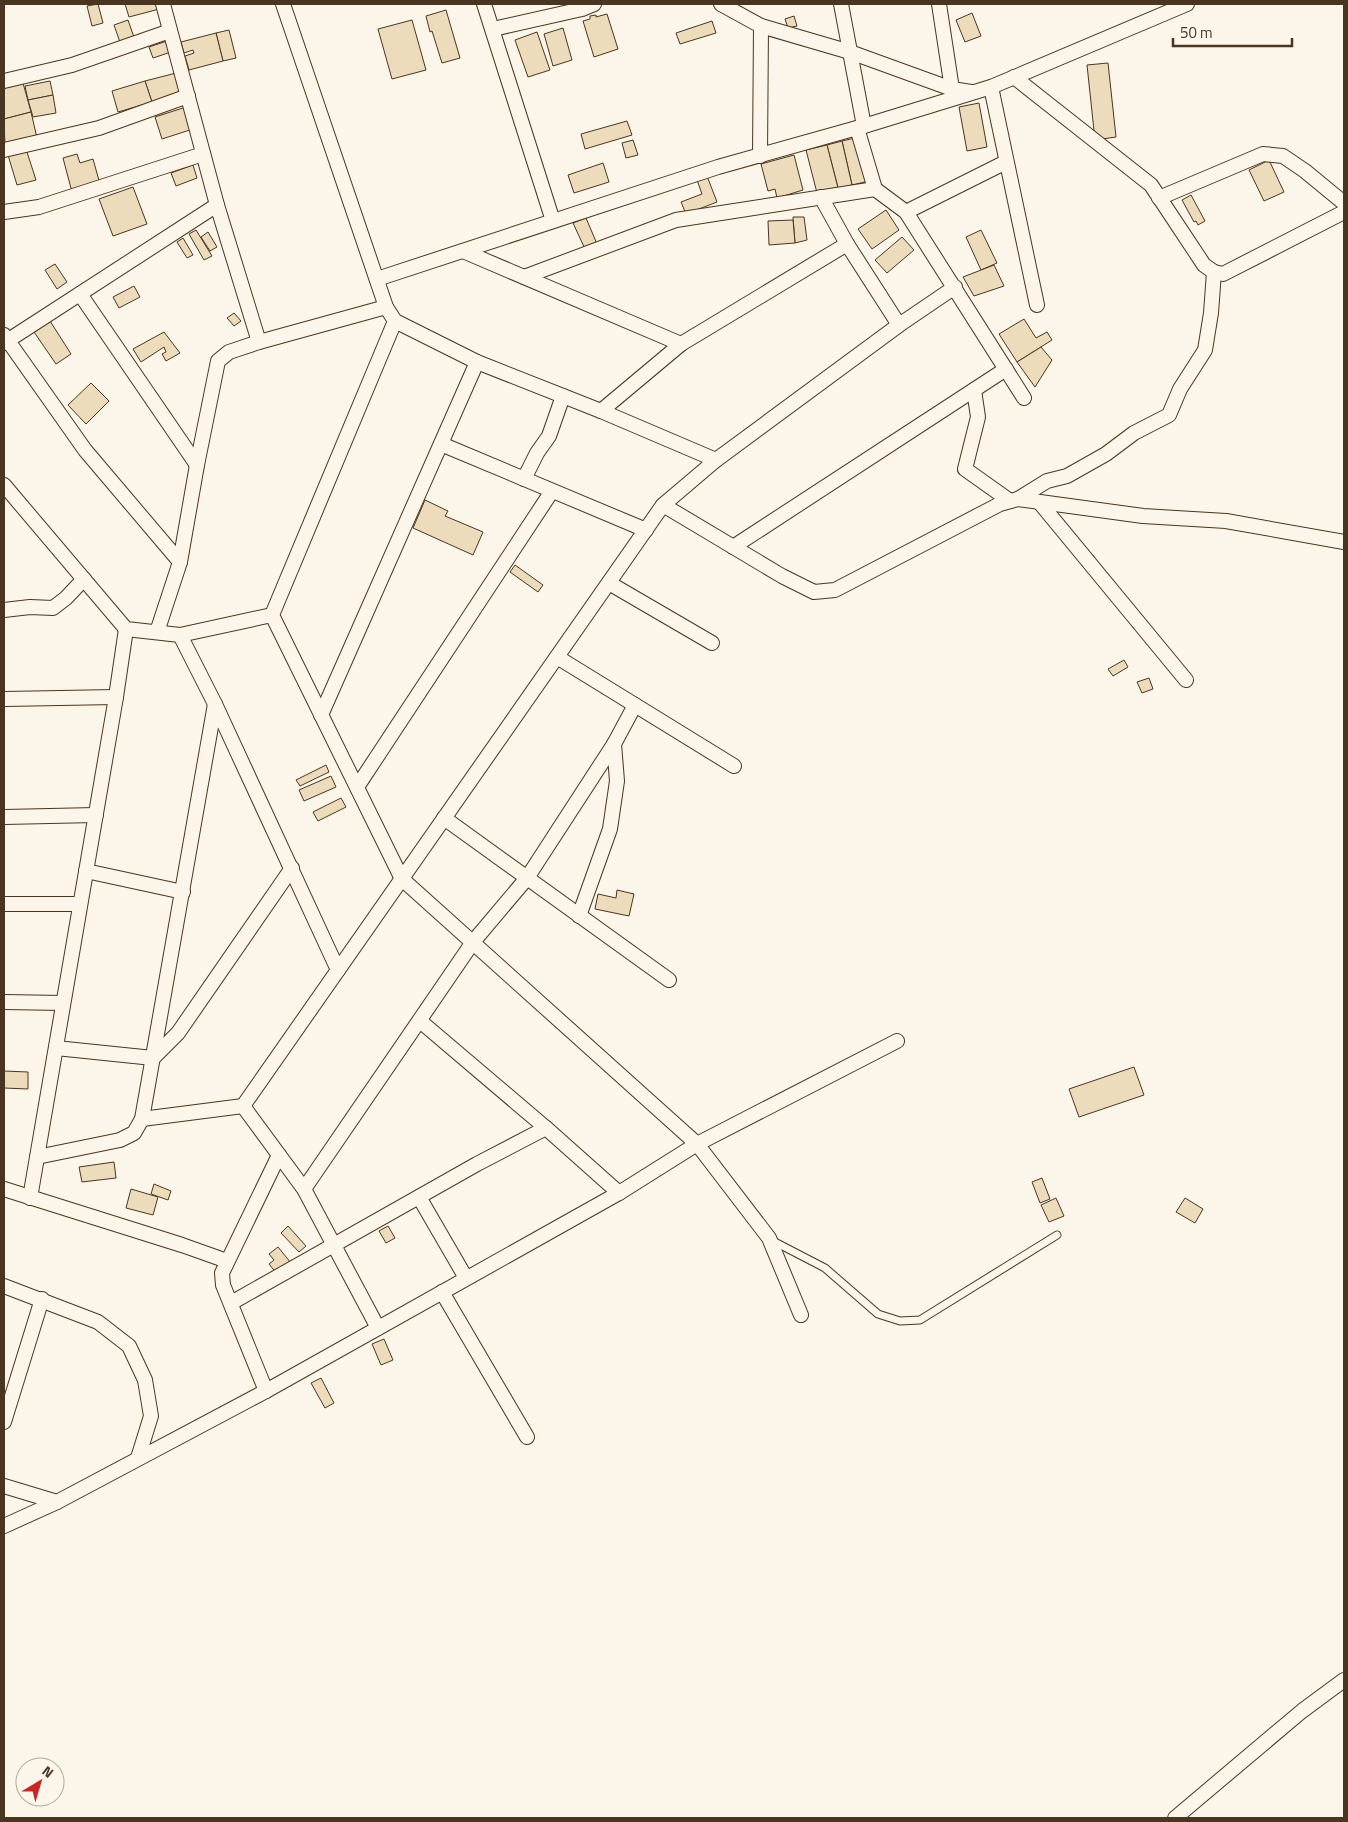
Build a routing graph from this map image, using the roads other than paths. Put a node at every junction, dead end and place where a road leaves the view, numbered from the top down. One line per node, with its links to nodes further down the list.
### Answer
1 (163, 4): 11 (street)
2 (283, 4): 37 (street)
3 (484, 4): 10 (street)
4 (594, 4): 10 (street)
5 (721, 4): 9 (street)
6 (841, 4): 12 (street)
7 (939, 4): 16 (street)
8 (1187, 4): 13 (street)
9 (761, 26): 12 (street); 22 (street)
10 (493, 29): 32 (street)
11 (170, 31): 14 (street); 18 (street)
12 (850, 52): 16 (street); 19 (street)
13 (1014, 77): 15 (street); 26 (street)
14 (4, 81)
15 (991, 86): 17 (street); 23 (street)
16 (952, 89): 17 (street)
17 (972, 93): 19 (street)
18 (188, 96): 20 (street); 21 (street)
19 (861, 127): 22 (street); 24 (street)
20 (4, 150)
21 (203, 154): 28 (street); 29 (street)
22 (760, 156): 32 (street)
23 (1006, 162): 30 (street); 40 (street)
24 (875, 189): 25 (street); 30 (street)
25 (821, 197): 33 (street); 36 (street)
26 (1160, 198): 27 (street); 35 (street)
27 (1344, 203)
28 (217, 205): 39 (street); 45 (street)
29 (4, 212)
30 (906, 212): 38 (street)
31 (1344, 212): 35 (street)
32 (553, 221): 34 (street)
33 (847, 244): 43 (street); 46 (street)
34 (463, 250): 36 (street); 37 (street)
35 (1214, 272): 59 (street)
36 (524, 277): 46 (street)
37 (378, 280): 41 (street)
38 (955, 287): 43 (street); 48 (street)
39 (80, 294): 44 (street); 55 (street)
40 (1037, 305)
41 (386, 307): 42 (street); 45 (street)
42 (395, 321): 47 (street); 69 (street)
43 (899, 325): 54 (street)
44 (5, 340): 65 (street)
45 (259, 342): 55 (street)
46 (681, 344): 52 (street)
47 (477, 362): 50 (street); 53 (street)
48 (1006, 369): 49 (street); 51 (street)
49 (974, 390): 59 (street); 64 (street)
50 (563, 396): 52 (street); 56 (street)
51 (1024, 398)
52 (601, 411): 54 (street)
53 (441, 444): 56 (street); 80 (street)
54 (716, 460): 61 (street)
55 (197, 464): 65 (street)
56 (524, 479): 58 (street)
57 (4, 485): 66 (street)
58 (552, 491): 62 (street); 83 (street)
59 (1014, 500): 60 (street); 64 (street)
60 (1040, 503): 63 (street); 75 (street)
61 (664, 505): 62 (street); 64 (street)
62 (646, 530): 67 (street)
63 (1343, 541)
64 (733, 547)
65 (180, 562): 71 (street)
66 (84, 579): 68 (street); 70 (street)
67 (610, 583): 73 (street); 74 (street)
68 (4, 610)
69 (272, 615): 72 (street); 80 (street)
70 (126, 628): 71 (street); 76 (street)
71 (157, 632): 72 (street)
72 (180, 635): 78 (street)
73 (712, 643)
74 (557, 657): 79 (street); 86 (street)
75 (1186, 680)
76 (116, 697): 77 (street); 84 (street)
77 (4, 699)
78 (215, 704): 87 (street); 91 (street)
79 (635, 705): 81 (street); 82 (street)
80 (321, 715): 83 (street)
81 (614, 744): 89 (street); 94 (street)
82 (734, 766)
83 (357, 787): 90 (street)
84 (96, 815): 85 (street); 88 (street)
85 (4, 816)
86 (444, 818): 89 (street); 90 (street)
87 (292, 868): 96 (street); 103 (street)
88 (86, 871): 91 (street); 93 (street)
89 (527, 878): 94 (street); 95 (street)
90 (402, 879): 95 (street); 96 (street)
91 (183, 892): 103 (street)
92 (4, 904): 93 (street)
93 (80, 904): 99 (street)
94 (579, 916): 97 (street)
95 (474, 942): 100 (street); 107 (street)
96 (338, 970): 104 (street)
97 (669, 980)
98 (4, 1002): 99 (street)
99 (63, 1004): 102 (street)
100 (420, 1021): 106 (street); 111 (street)
101 (897, 1041): 107 (street)
102 (56, 1048): 103 (street); 109 (street)
103 (153, 1058): 105 (street)
104 (243, 1106): 105 (street); 108 (street)
105 (142, 1120): 109 (street)
106 (546, 1128): 112 (street); 113 (street)
107 (697, 1144): 112 (street); 116 (street)
108 (279, 1155): 111 (street); 118 (street)
109 (37, 1157): 114 (street)
110 (4, 1189): 114 (street)
111 (304, 1189): 117 (street)
112 (618, 1193): 119 (street)
113 (419, 1196): 117 (street); 119 (street)
114 (30, 1198): 118 (street)
115 (1057, 1236): 116 (lane)
116 (769, 1238): 124 (street)
117 (334, 1245): 123 (street); 125 (street)
118 (227, 1261): 123 (street)
119 (466, 1278): 121 (street)
120 (4, 1286): 122 (street)
121 (442, 1292): 125 (street); 128 (street)
122 (42, 1299): 127 (street); 129 (street)
123 (231, 1303): 126 (street)
124 (801, 1315)
125 (378, 1328): 126 (street)
126 (266, 1390): 129 (street)
127 (4, 1422)
128 (527, 1437)
129 (138, 1458): 131 (street)
130 (4, 1486): 131 (street)
131 (57, 1502): 132 (street)
132 (4, 1526)
133 (1344, 1680): 134 (street)
134 (1176, 1818)

